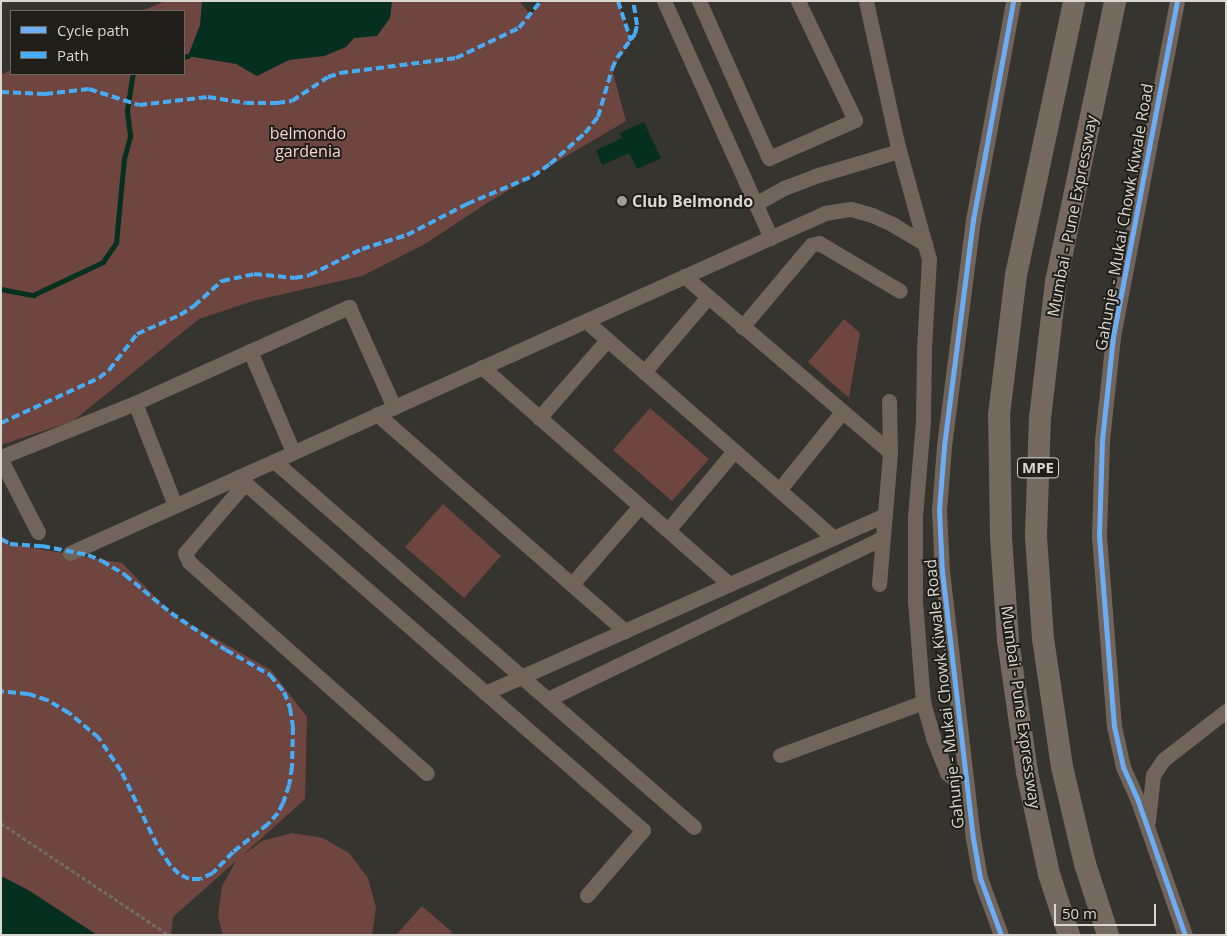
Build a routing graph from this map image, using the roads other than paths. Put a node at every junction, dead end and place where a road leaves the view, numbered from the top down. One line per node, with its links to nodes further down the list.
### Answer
1 (664, 1): 10 (street)
2 (699, 1): 3 (street)
3 (798, 1)
4 (866, 1): 9 (street)
5 (1013, 1): 54 (street, Gahunje - Mukai Chowk Kiwale Road)
6 (1074, 1): 59 (highway, Mumbai - Pune Expressway / MPE)
7 (1115, 1): 60 (highway, Mumbai - Pune Expressway / MPE)
8 (1177, 1): 56 (street, Gahunje - Mukai Chowk Kiwale Road)
9 (899, 151): 10 (street); 12 (street)
10 (755, 204): 11 (street)
11 (771, 238): 12 (street); 13 (street)
12 (925, 244): 50 (street)
13 (684, 276): 15 (street); 16 (street)
14 (900, 291): 17 (street)
15 (708, 297): 17 (street); 21 (street)
16 (586, 321): 18 (street); 20 (street)
17 (742, 327): 25 (street)
18 (607, 340): 21 (street); 27 (street)
19 (250, 351): 23 (street); 24 (street); 29 (street)
20 (482, 367): 24 (street); 27 (street)
21 (644, 372): 28 (street)
22 (888, 401): 30 (street)
23 (135, 403): 31 (street); 35 (street)
24 (394, 407): 26 (street)
25 (842, 412): 30 (street); 34 (street)
26 (377, 414): 29 (street); 43 (street)
27 (539, 418): 36 (street)
28 (734, 451): 34 (street); 38 (street)
29 (293, 452): 32 (street)
30 (890, 452): 37 (street)
31 (1, 459): 39 (street)
32 (274, 461): 33 (street); 47 (street)
33 (241, 480): 35 (street); 48 (street); 53 (street)
34 (779, 490): 40 (street)
35 (175, 505): 42 (street)
36 (640, 506): 38 (street); 43 (street)
37 (884, 515): 40 (street); 41 (street)
38 (668, 530): 44 (street)
39 (38, 532)
40 (833, 537): 44 (street)
41 (882, 538): 45 (street); 49 (street)
42 (70, 553)
43 (572, 584): 46 (street)
44 (730, 584): 46 (street)
45 (879, 584)
46 (625, 631): 47 (street)
47 (522, 677): 48 (street); 49 (street)
48 (485, 693): 57 (street)
49 (548, 699): 55 (street)
50 (923, 702): 52 (street); 54 (street)
51 (1226, 711): 56 (street)
52 (780, 756)
53 (427, 773)
54 (966, 789): 58 (street, Gahunje - Mukai Chowk Kiwale Road)
55 (694, 827)
56 (1148, 833): 61 (street, Gahunje - Mukai Chowk Kiwale Road)
57 (587, 895)
58 (1001, 935)
59 (1069, 935)
60 (1108, 935)
61 (1185, 935)

